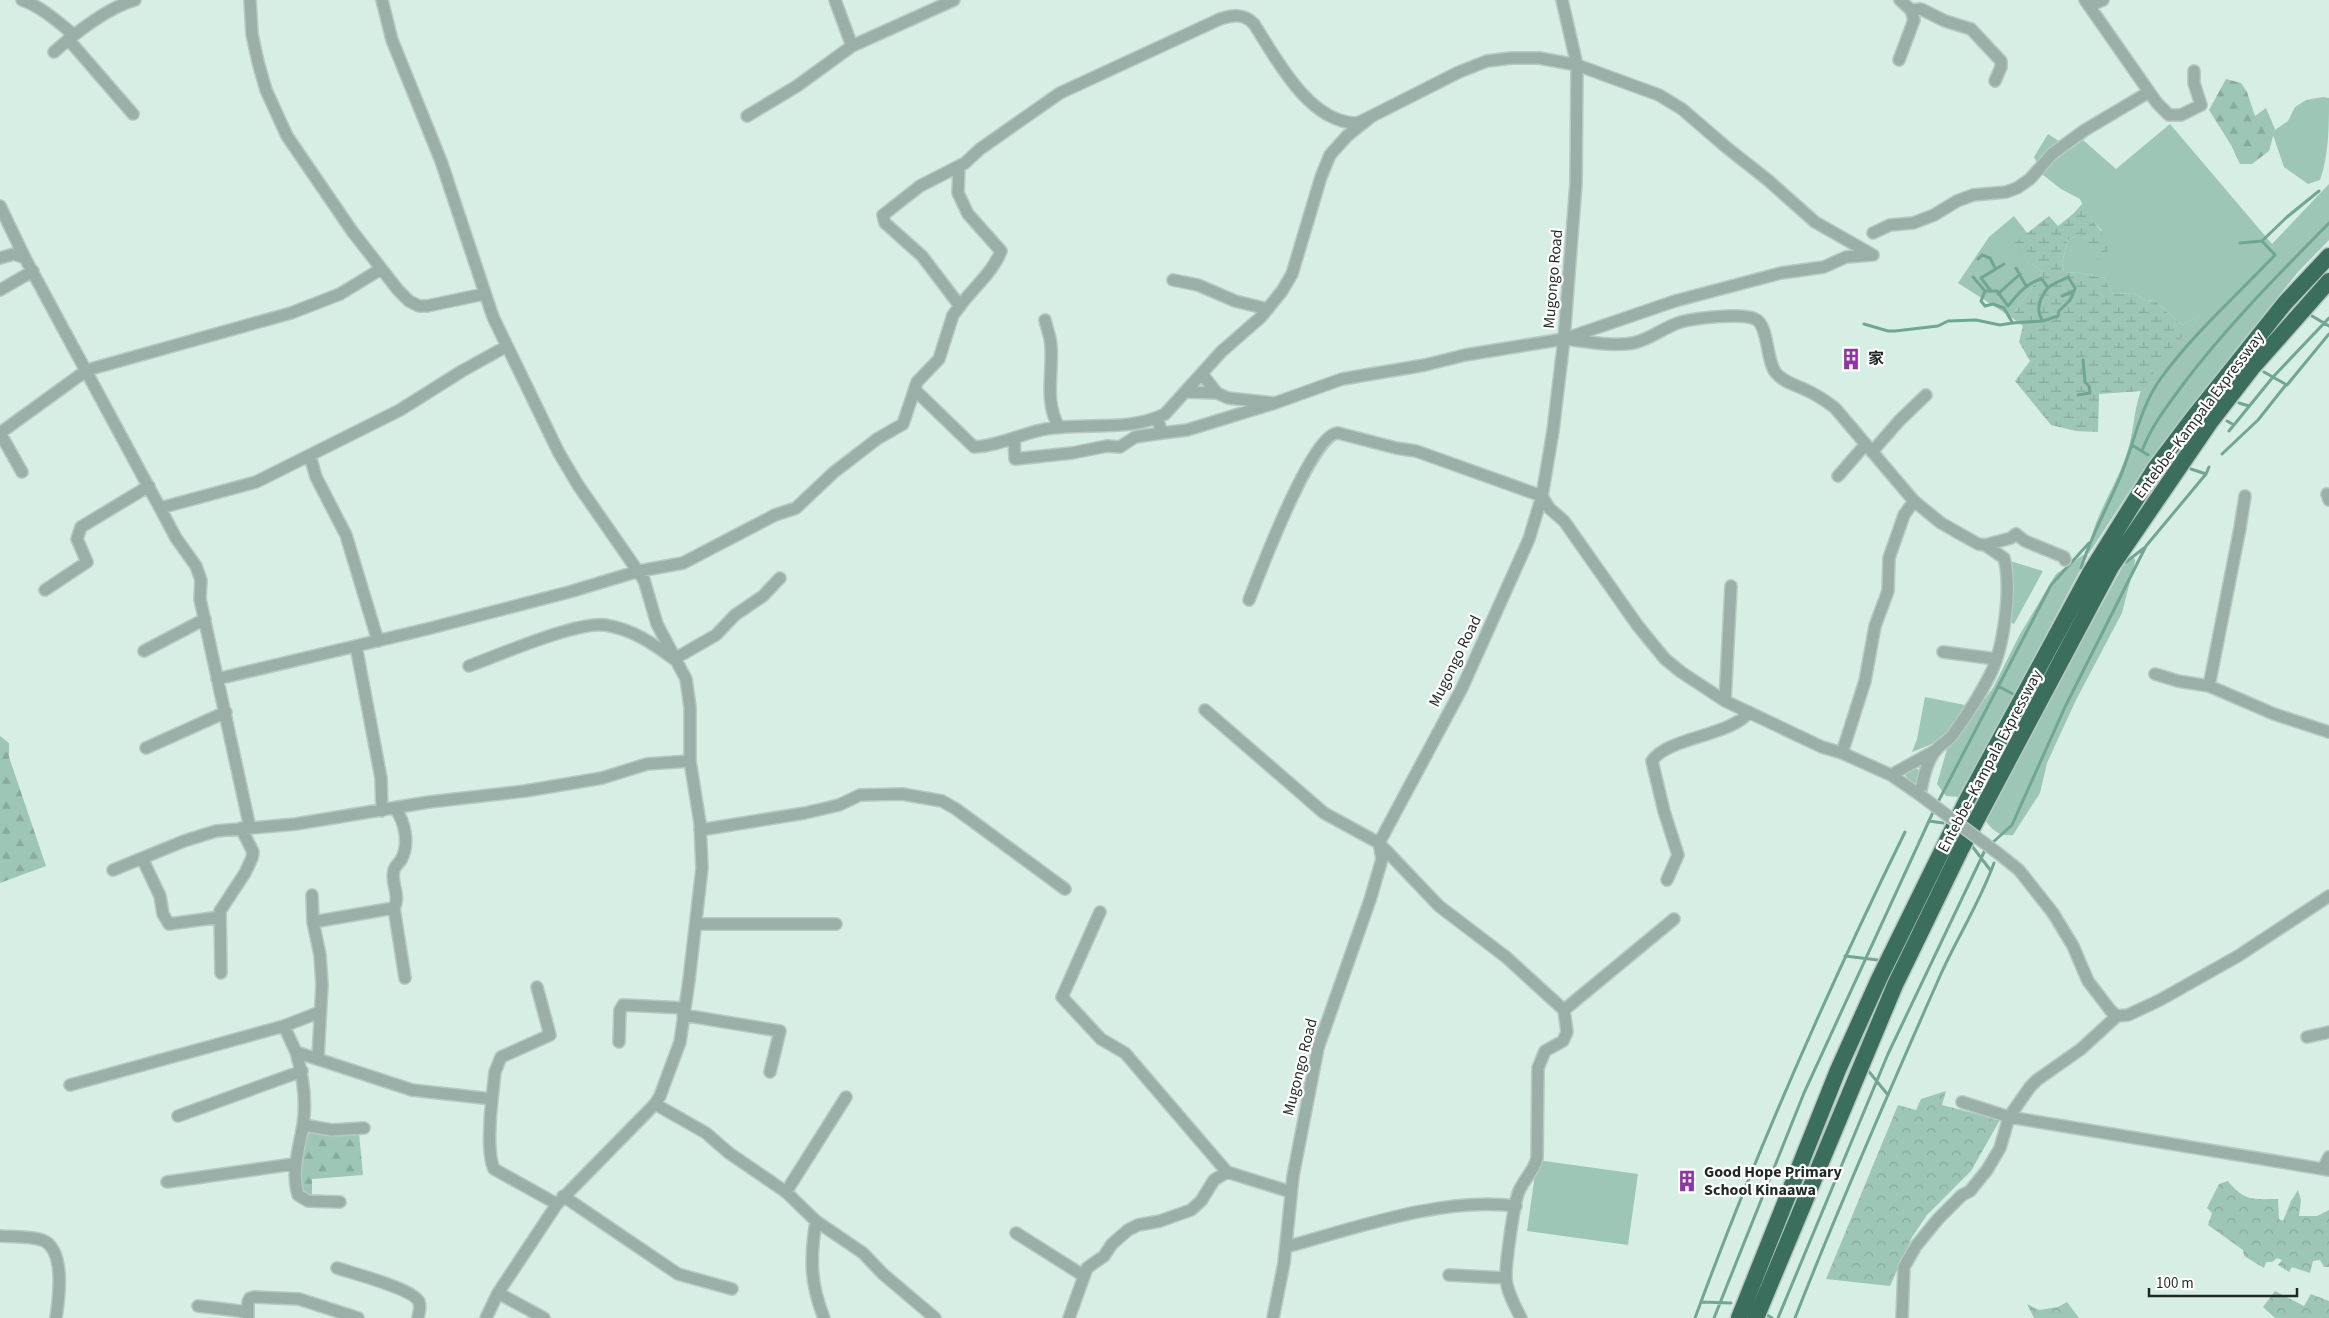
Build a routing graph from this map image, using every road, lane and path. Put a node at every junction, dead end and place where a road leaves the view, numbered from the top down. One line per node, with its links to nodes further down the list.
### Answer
1 (22, 0): 12 (street)
2 (135, 0): 12 (street)
3 (250, 0): 29 (street)
4 (382, 0): 34 (street)
5 (835, 0): 13 (street)
6 (954, 0): 13 (street)
7 (1562, 0): 16 (street, Mugongo Road)
8 (1900, 0): 11 (street)
9 (2103, 0): 10 (street)
10 (2087, 3): 19 (street)
11 (1911, 10): 15 (street); 18 (street)
12 (71, 37): 14 (street); 20 (street)
13 (852, 46): 21 (street)
14 (54, 52)
15 (1899, 60)
16 (1577, 65): 22 (street); 38 (street, Mugongo Road); 38 (street)
17 (2194, 71): 19 (street)
18 (1995, 81)
19 (2149, 92): 25 (street)
20 (133, 114)
21 (747, 116)
22 (1372, 116): 23 (street); 36 (street)
23 (958, 166): 35 (street); 35 (street)
24 (0, 206): 28 (street)
25 (1873, 233)
26 (2329, 256): 169 (highway, Entebbe–Kampala Expressway)
27 (0, 258): 28 (street)
28 (25, 258): 30 (street)
29 (382, 269): 34 (street); 40 (street)
30 (32, 272): 33 (street); 40 (street)
31 (1173, 280): 36 (street)
32 (2329, 281): 170 (highway, Entebbe–Kampala Expressway)
33 (0, 290)
34 (484, 294): 39 (street)
35 (960, 306): 42 (street)
36 (1268, 309): 41 (street)
37 (1045, 320): 50 (street)
38 (1564, 339): 47 (street); 54 (street); 59 (street, Mugongo Road)
39 (507, 346): 55 (street); 65 (street)
40 (87, 370): 51 (street); 58 (street)
41 (1202, 374): 43 (street); 44 (street)
42 (916, 391): 53 (street); 65 (street)
43 (1186, 392): 44 (street); 48 (street)
44 (1216, 393): 46 (street)
45 (1926, 395): 54 (street)
46 (1228, 398): 47 (street); 49 (street)
47 (1275, 403): 49 (street)
48 (1157, 418): 50 (street); 52 (street)
49 (1228, 418): 52 (street)
50 (1059, 427): 53 (street)
51 (0, 433): 56 (street)
52 (1162, 433): 53 (street)
53 (1014, 439)
54 (1869, 448): 57 (street); 61 (street)
55 (310, 456): 62 (street); 73 (street)
56 (22, 472)
57 (1838, 476)
58 (149, 486): 62 (street); 68 (street)
59 (1542, 496): 69 (street); 83 (street); 99 (street, Mugongo Road)
60 (2245, 496): 82 (street)
61 (1914, 501): 63 (street); 90 (street)
62 (160, 508): 70 (street)
63 (1985, 545): 64 (street); 78 (street)
64 (2064, 560)
65 (639, 572): 71 (street); 73 (street)
66 (780, 578): 77 (street)
67 (1731, 586): 83 (street)
68 (45, 590)
69 (1249, 600)
70 (205, 619): 75 (street); 81 (street)
71 (657, 624): 72 (street); 77 (street)
72 (642, 636): 77 (street); 79 (street)
73 (378, 641): 74 (street)
74 (356, 646): 81 (street); 96 (street)
75 (144, 651)
76 (1943, 652): 78 (street)
77 (674, 659): 91 (street)
78 (1996, 659): 89 (street)
79 (470, 666)
80 (2155, 674): 82 (street)
81 (217, 679): 85 (street)
82 (2209, 686): 87 (street)
83 (1725, 701): 86 (street)
84 (1205, 710): 99 (street)
85 (226, 712): 88 (street); 97 (street)
86 (1749, 712): 90 (street); 102 (street)
87 (2329, 732)
88 (146, 748)
89 (1936, 750): 92 (street); 94 (street)
90 (1842, 753): 92 (street)
91 (690, 762): 93 (street); 95 (street); 98 (street)
92 (1891, 775): 94 (street)
93 (539, 783)
94 (1920, 795): 119 (street, bridge)
95 (395, 808): 96 (street); 106 (street)
96 (382, 811): 97 (street)
97 (246, 828): 100 (street); 108 (street)
98 (700, 830): 103 (street); 111 (street)
99 (1379, 843): 116 (street); 143 (street, Mugongo Road)
100 (142, 858): 101 (street); 108 (street)
101 (113, 870)
102 (1667, 880)
103 (1065, 889)
104 (312, 895): 110 (street)
105 (2329, 896): 119 (street)
106 (394, 908): 110 (street); 114 (street)
107 (1100, 912): 140 (street)
108 (220, 917): 113 (street)
109 (1674, 919): 116 (street)
110 (313, 922): 117 (street)
111 (696, 924): 112 (street); 118 (street)
112 (836, 924)
113 (221, 973)
114 (405, 978)
115 (537, 987): 130 (street)
116 (1564, 1010): 146 (street)
117 (320, 1012): 120 (street); 125 (street)
118 (683, 1012): 123 (street); 127 (street); 132 (street)
119 (2117, 1016): 134 (street)
120 (284, 1026): 124 (street); 128 (street)
121 (2329, 1032): 122 (street)
122 (2307, 1037)
123 (619, 1042)
124 (296, 1052): 125 (street); 126 (street)
125 (318, 1058): 130 (street)
126 (302, 1071): 133 (street); 135 (street)
127 (770, 1072)
128 (70, 1085)
129 (846, 1097): 142 (street)
130 (492, 1099): 144 (street)
131 (1962, 1102): 134 (street)
132 (655, 1104): 142 (street); 144 (street)
133 (178, 1116)
134 (2009, 1117): 139 (street); 171 (street)
135 (303, 1125): 136 (street); 138 (street)
136 (364, 1128)
137 (2329, 1157): 139 (street)
138 (294, 1164): 141 (street); 145 (street)
139 (2326, 1170)
140 (1227, 1172): 143 (street); 152 (street)
141 (167, 1182)
142 (786, 1192): 147 (street)
143 (1291, 1192): 150 (street, Mugongo Road)
144 (560, 1200): 155 (street); 156 (street)
145 (340, 1202)
146 (1516, 1206): 150 (street); 154 (street)
147 (816, 1221): 164 (street); 165 (street)
148 (1016, 1233): 152 (street)
149 (0, 1236): 159 (street)
150 (1286, 1247): 167 (street, Mugongo Road)
151 (337, 1268): 161 (street)
152 (1084, 1276): 166 (street)
153 (1449, 1276): 154 (street)
154 (1506, 1278): 168 (street)
155 (732, 1289)
156 (498, 1293): 162 (street); 163 (street)
157 (198, 1306): 158 (street)
158 (248, 1315): 160 (street)
159 (56, 1318)
160 (358, 1318)
161 (418, 1318)
162 (486, 1318)
163 (544, 1318)
164 (824, 1318)
165 (935, 1318)
166 (1069, 1318)
167 (1273, 1318)
168 (1521, 1318)
169 (1739, 1318)
170 (1756, 1318)
171 (1902, 1318)

